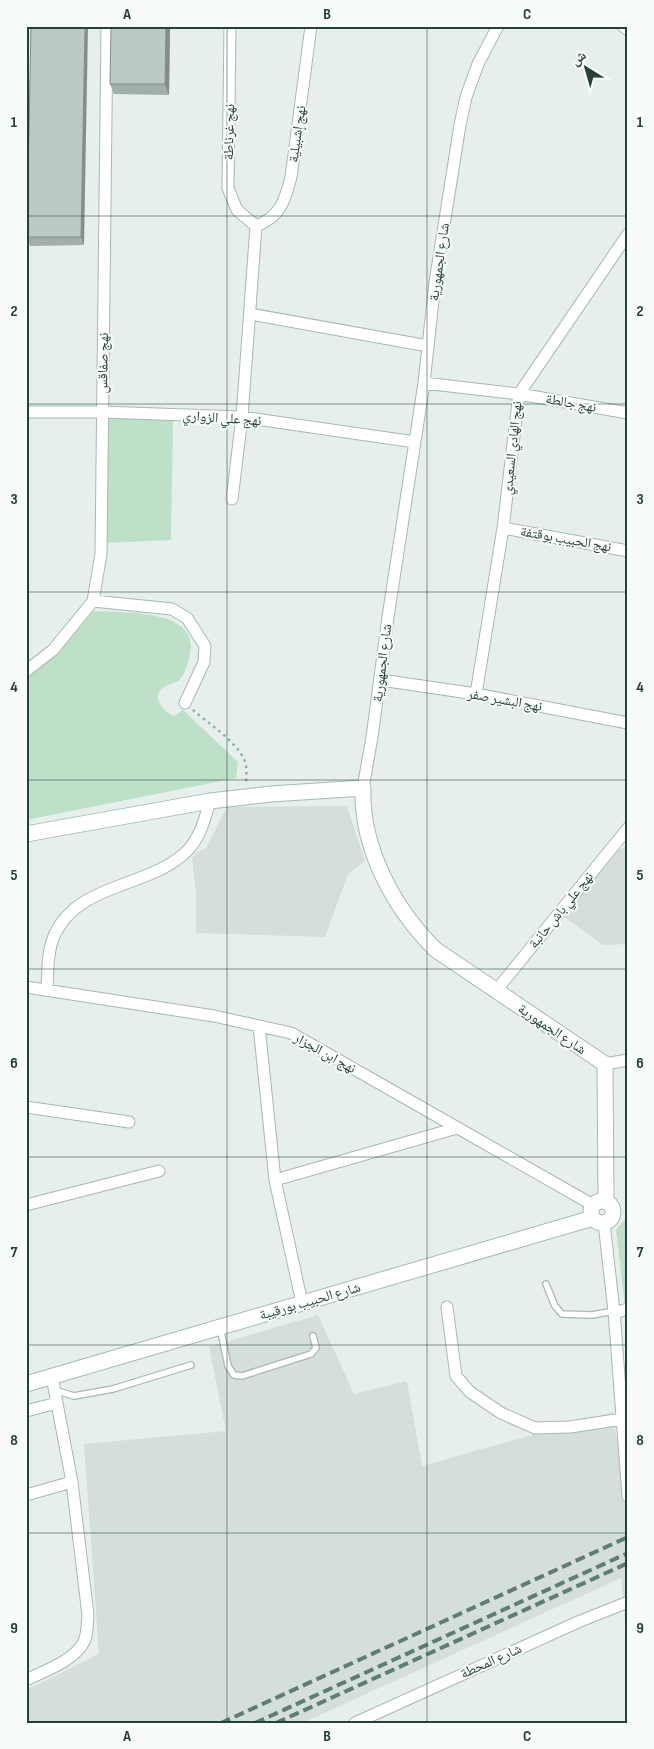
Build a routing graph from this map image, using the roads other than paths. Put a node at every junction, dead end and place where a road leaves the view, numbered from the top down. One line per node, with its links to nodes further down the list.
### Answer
1 (107, 26): 14 (street, نهج صفاقس)
2 (230, 26): 7 (street, نهج غرناطة)
3 (311, 26): 7 (street, نهج إشبيلية)
4 (498, 26): 10 (street, شارع الجمهورية)
5 (623, 26): 6 (street)
6 (628, 30)
7 (256, 226): 9 (street)
8 (628, 234): 12 (street, نهج الهادي السعيدي)
9 (250, 314): 10 (street); 16 (street)
10 (428, 346): 11 (street, شارع الجمهورية)
11 (424, 383): 12 (street, نهج جالطة); 17 (street, شارع الجمهورية)
12 (518, 394): 15 (street, نهج جالطة); 19 (street, نهج الهادي السعيدي)
13 (26, 412): 14 (street, نهج علي الزواري)
14 (102, 412): 16 (street, نهج علي الزواري); 21 (street, نهج صفاقس)
15 (628, 413)
16 (242, 417): 17 (street, نهج علي الزواري); 18 (street)
17 (416, 442): 23 (street, شارع الجمهورية)
18 (232, 498)
19 (503, 528): 20 (street, نهج الحبيب بوقتفة); 24 (street, نهج الهادي السعيدي)
20 (628, 550)
21 (93, 601): 22 (street, نهج صفاقس); 25 (street)
22 (26, 671)
23 (381, 680): 24 (street, نهج البشير صفر); 27 (street, شارع الجمهورية)
24 (476, 694): 26 (street, نهج البشير صفر)
25 (184, 703)
26 (628, 723)
27 (363, 788): 28 (street); 34 (street, شارع الجمهورية)
28 (210, 800): 30 (street); 33 (street)
29 (628, 828): 31 (street, نهج علي باش حانبة)
30 (26, 834)
31 (623, 842): 34 (street, نهج علي باش حانبة)
32 (26, 987): 33 (street, نهج ابن الجزار)
33 (47, 989): 35 (street, نهج ابن الجزار)
34 (495, 992): 37 (street, شارع الجمهورية)
35 (259, 1026): 40 (street, نهج ابن الجزار); 42 (street)
36 (628, 1060): 37 (street)
37 (605, 1064): 44 (street)
38 (26, 1107): 39 (street)
39 (129, 1122)
40 (457, 1128): 42 (street); 44 (street, نهج ابن الجزار)
41 (159, 1171): 43 (street)
42 (275, 1180): 46 (street)
43 (26, 1205)
44 (606, 1211): 46 (street, شارع الحبيب بورقيبة); 49 (street)
45 (546, 1284): 49 (lane)
46 (302, 1303): 50 (street, شارع الحبيب بورقيبة)
47 (447, 1307): 57 (street)
48 (628, 1309): 49 (street)
49 (614, 1312): 57 (street)
50 (220, 1327): 51 (lane); 54 (street, شارع الحبيب بورقيبة)
51 (313, 1336)
52 (191, 1365): 54 (lane)
53 (27, 1381): 54 (street, شارع الحبيب بورقيبة)
54 (53, 1383): 55 (street)
55 (57, 1403): 56 (street); 59 (street)
56 (26, 1411)
57 (622, 1419): 58 (street)
58 (627, 1469): 61 (street)
59 (72, 1482): 60 (street); 63 (street)
60 (26, 1495)
61 (628, 1496)
62 (628, 1602): 64 (street, شارع المحطة)
63 (26, 1680)
64 (355, 1723)

